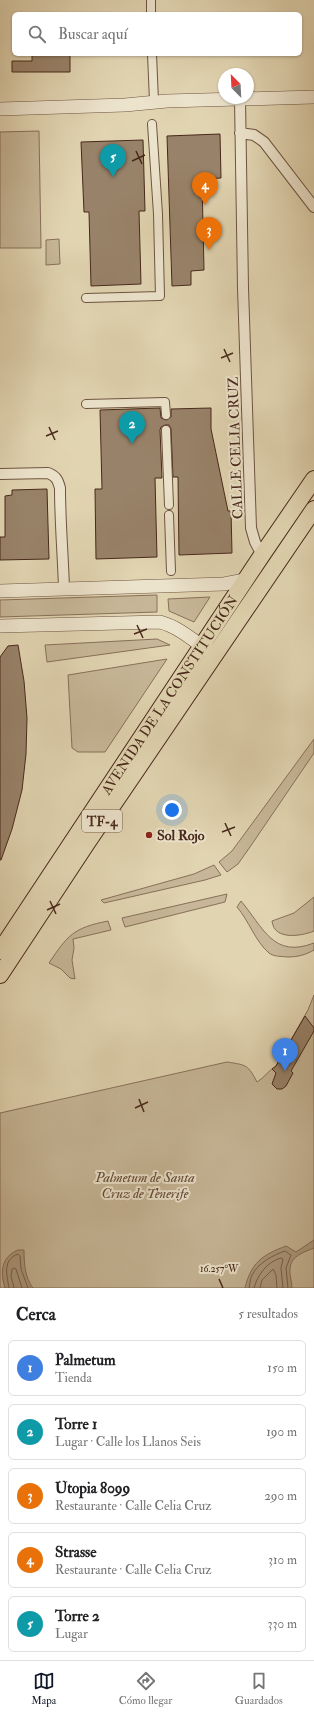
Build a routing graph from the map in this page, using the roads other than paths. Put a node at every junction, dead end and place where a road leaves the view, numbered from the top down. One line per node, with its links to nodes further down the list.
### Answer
1 (151, 0): 2 (street)
2 (151, 12)
3 (152, 56): 7 (street)
4 (314, 97): 5 (street)
5 (254, 99)
6 (218, 100): 7 (street)
7 (154, 101): 9 (street)
8 (240, 104): 11 (street, CALLE CELIA CRUZ)
9 (0, 109)
10 (152, 124): 13 (street)
11 (240, 133): 12 (street); 22 (street, CALLE CELIA CRUZ)
12 (314, 207)
13 (86, 298)
14 (86, 404): 15 (street)
15 (166, 415)
16 (166, 430): 19 (street)
17 (0, 474): 25 (street)
18 (314, 479): 22 (main road, AVENIDA DE LA CONSTITUCIÓN / TF-4)
19 (169, 505)
20 (314, 509): 29 (main road, AVENIDA DE LA CONSTITUCIÓN / TF-4)
21 (169, 515): 23 (street)
22 (262, 555): 24 (main road, AVENIDA DE LA CONSTITUCIÓN / TF-4)
23 (171, 571)
24 (245, 580): 25 (street); 28 (main road, AVENIDA DE LA CONSTITUCIÓN / TF-4)
25 (64, 588): 26 (street)
26 (0, 591)
27 (0, 626): 28 (street)
28 (201, 646): 29 (street); 30 (main road, AVENIDA DE LA CONSTITUCIÓN / TF-4)
29 (216, 656): 31 (main road, AVENIDA DE LA CONSTITUCIÓN / TF-4)
30 (0, 951)
31 (0, 974)

